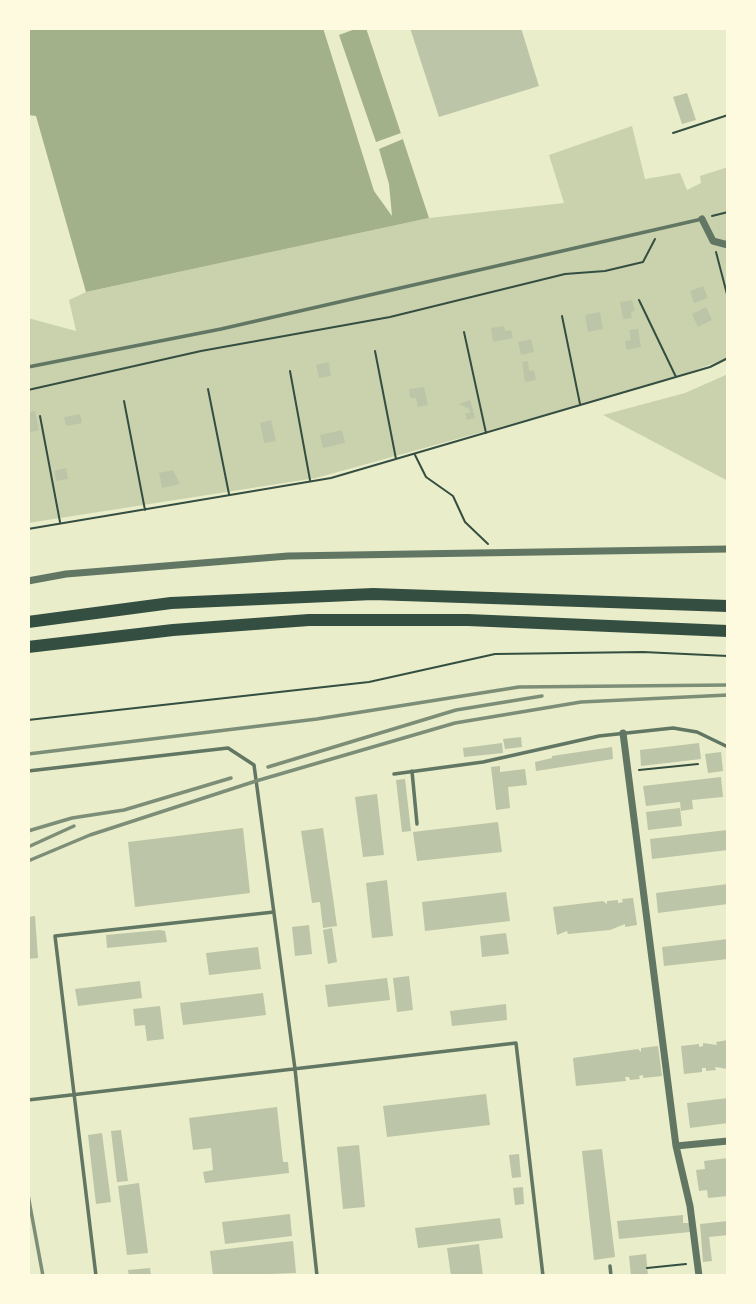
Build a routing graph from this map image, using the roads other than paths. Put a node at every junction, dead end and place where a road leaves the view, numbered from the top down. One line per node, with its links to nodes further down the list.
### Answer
1 (702, 219): 2 (street); 3 (lane)
2 (728, 245)
3 (28, 367)
4 (728, 549): 5 (street)
5 (28, 581)
6 (728, 606): 7 (highway)
7 (28, 622)
8 (728, 631): 9 (highway)
9 (28, 647)
10 (623, 733): 11 (lane); 13 (lane); 21 (street)
11 (728, 747)
12 (28, 771): 16 (lane)
13 (412, 771): 14 (lane); 15 (lane)
14 (394, 774)
15 (418, 824)
16 (274, 912): 17 (lane); 18 (lane)
17 (295, 1069): 18 (lane); 25 (lane); 26 (lane)
18 (74, 1095): 19 (lane); 24 (lane)
19 (28, 1100)
20 (728, 1141): 21 (street)
21 (676, 1146): 23 (street)
22 (610, 1266): 27 (lane)
23 (698, 1270)
24 (96, 1276)
25 (317, 1276)
26 (543, 1276)
27 (611, 1276)

